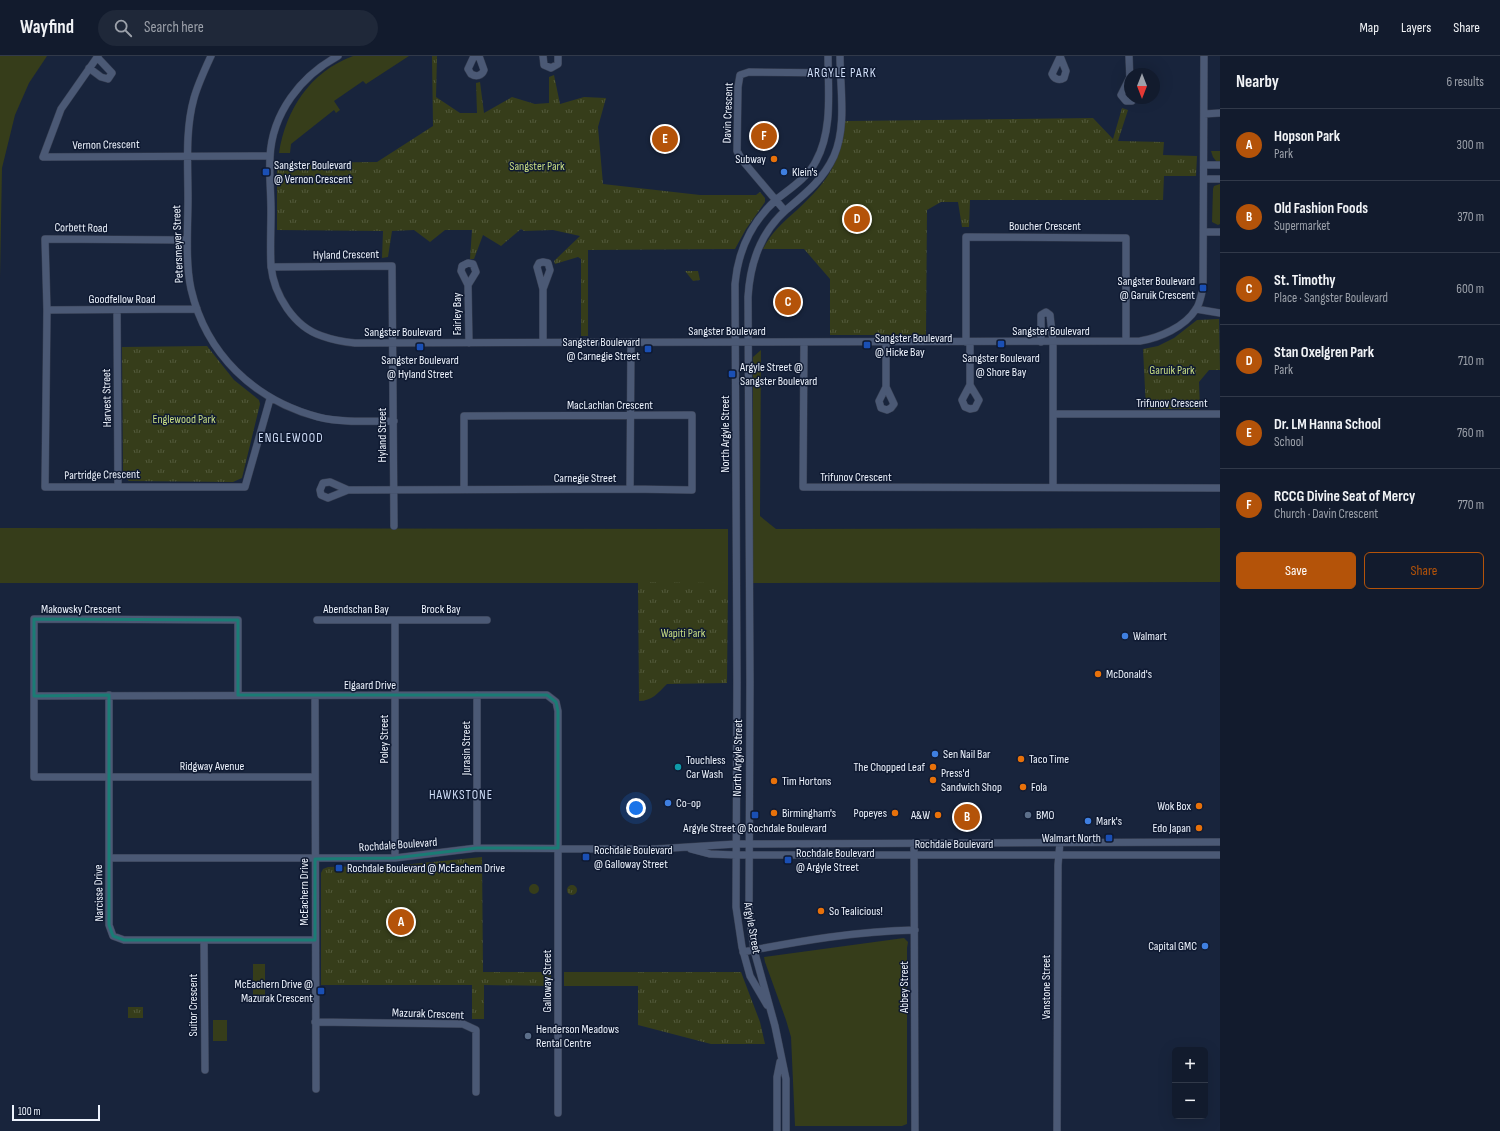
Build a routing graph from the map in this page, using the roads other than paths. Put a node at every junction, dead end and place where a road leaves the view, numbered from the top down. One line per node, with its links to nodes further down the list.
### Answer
1 (211, 56): 20 (street, Petersmeyer Street)
2 (338, 56): 21 (street, Sangster Boulevard)
3 (474, 56): 4 (street)
4 (479, 56)
5 (543, 56): 6 (street)
6 (558, 56)
7 (828, 56): 14 (street, North Argyle Street)
8 (840, 56): 15 (street, North Argyle Street)
9 (1129, 56): 13 (street)
10 (1204, 56): 18 (street, Sangster Boulevard)
11 (97, 57): 12 (street, Vernon Crescent); 12 (street, Vernon Crescent)
12 (89, 68): 20 (street, Vernon Crescent)
13 (1129, 68)
14 (828, 73): 15 (street, Davin Crescent); 26 (street, North Argyle Street); 26 (street, Davin Crescent)
15 (840, 73): 27 (street, North Argyle Street)
16 (1124, 89): 17 (street)
17 (1124, 99)
18 (1204, 114): 19 (street); 22 (street, Sangster Boulevard)
19 (1220, 114)
20 (189, 156): 21 (street, Vernon Crescent); 30 (street, Petersmeyer Street)
21 (270, 156): 31 (street, Sangster Boulevard)
22 (1204, 164): 23 (street); 24 (street, Sangster Boulevard)
23 (1220, 164)
24 (1204, 179): 25 (street); 28 (street, Sangster Boulevard)
25 (1220, 179)
26 (776, 201): 27 (street, Davin Crescent); 42 (street, North Argyle Street)
27 (785, 211): 43 (street, North Argyle Street)
28 (1204, 232): 29 (street); 35 (street, Sangster Boulevard)
29 (1220, 232)
30 (187, 240): 34 (street, Petersmeyer Street); 36 (street, Corbett Road)
31 (271, 267): 49 (street, Sangster Boulevard); 49 (street, Hyland Crescent)
32 (468, 285): 50 (street, Fairley Bay)
33 (543, 289): 40 (street)
34 (197, 309): 37 (street, Goodfellow Road); 53 (street, Petersmeyer Street)
35 (1196, 309): 38 (street); 39 (street, Sangster Boulevard)
36 (47, 310): 37 (street, Goodfellow Road); 58 (street, Partridge Crescent)
37 (117, 311): 58 (street, Harvest Street)
38 (1220, 313)
39 (1126, 341): 46 (street, Boucher Crescent); 48 (street, Sangster Boulevard)
40 (543, 342): 41 (street, Sangster Boulevard); 50 (street, Sangster Boulevard)
41 (631, 342): 42 (street, Sangster Boulevard); 56 (street, Carnegie Street)
42 (735, 342): 43 (street, Sangster Boulevard); 80 (street, North Argyle Street)
43 (749, 342): 44 (street, Sangster Boulevard); 81 (street, North Argyle Street)
44 (804, 342): 45 (street, Sangster Boulevard); 59 (street, Trifunov Crescent)
45 (886, 342): 46 (street, Sangster Boulevard); 52 (street)
46 (968, 342): 47 (street, Sangster Boulevard); 51 (street)
47 (1041, 342): 48 (street, Sangster Boulevard); 48 (street)
48 (1053, 342): 54 (street)
49 (392, 343): 50 (street, Sangster Boulevard); 57 (street, Hyland Street)
50 (469, 343)
51 (970, 384)
52 (886, 387)
53 (270, 399): 57 (street, Petersmeyer Street); 58 (street, Partridge Crescent)
54 (1053, 414): 55 (street, Trifunov Crescent); 59 (street)
55 (1220, 414)
56 (629, 416): 61 (street, MacLachlan Crescent); 62 (street, Carnegie Street); 62 (street, MacLachlan Crescent)
57 (394, 421): 64 (street, Hyland Street)
58 (118, 486)
59 (1053, 487): 60 (street, Trifunov Crescent)
60 (1220, 488)
61 (464, 489): 62 (street, Carnegie Street); 64 (street, Carnegie Street)
62 (630, 489)
63 (348, 490): 64 (street, Carnegie Street)
64 (393, 490): 65 (street, Hyland Street)
65 (394, 526)
66 (317, 620): 67 (street, Abendschan Bay)
67 (395, 620): 68 (street, Brock Bay); 74 (street, Poley Street)
68 (487, 620)
69 (109, 695): 70 (street, Elgaard Drive); 72 (street, Elgaard Drive); 76 (street, Narcisse Drive)
70 (238, 695): 72 (street, Makowsky Crescent); 73 (street, Elgaard Drive)
71 (476, 695): 74 (street, Elgaard Drive); 82 (street, Jurasin Street); 83 (street, Elgaard Drive)
72 (34, 696): 76 (street, Makowsky Crescent)
73 (315, 696): 74 (street, Elgaard Drive); 75 (street, McEachern Drive)
74 (396, 696): 91 (street, Poley Street)
75 (315, 777): 76 (street, Ridgway Avenue); 92 (street, McEachern Drive)
76 (109, 778): 90 (street, Narcisse Drive)
77 (1060, 842): 78 (street, Rochdale Boulevard); 79 (street, Rochdale Boulevard); 88 (street, Vanstone Street)
78 (1220, 842)
79 (914, 843): 81 (street, Rochdale Boulevard); 87 (street, Abbey Street)
80 (736, 844): 81 (street, Rochdale Boulevard); 84 (street, Rochdale Boulevard); 85 (street, Argyle Street)
81 (748, 844): 86 (street, Argyle Street)
82 (477, 848): 83 (street, Rochdale Boulevard); 91 (street, Rochdale Boulevard)
83 (558, 848): 84 (street, Rochdale Boulevard); 104 (street, Galloway Street)
84 (688, 848): 85 (street, Rochdale Boulevard)
85 (736, 855): 86 (street, Rochdale Boulevard); 97 (street, Argyle Street)
86 (748, 855): 87 (street, Rochdale Boulevard); 96 (street, Argyle Street)
87 (914, 855): 88 (street, Rochdale Boulevard); 93 (street, Abbey Street)
88 (1059, 855): 89 (street, Rochdale Boulevard); 108 (street, Vanstone Street)
89 (1220, 855)
90 (109, 858): 92 (street, Rochdale Boulevard); 94 (street, Narcisse Drive)
91 (395, 858): 92 (street, Rochdale Boulevard)
92 (315, 859): 95 (street, McEachern Drive)
93 (915, 930): 96 (street); 107 (street, Abbey Street)
94 (204, 940): 95 (street, Narcisse Drive); 101 (street, Suitor Crescent)
95 (315, 940): 99 (street, McEachern Drive)
96 (754, 950): 97 (street); 98 (street, Argyle Street)
97 (743, 952): 98 (street, Argyle Street)
98 (770, 1010): 100 (street, Argyle Street)
99 (315, 1022): 102 (street, McEachern Drive); 103 (street, Mazurak Crescent)
100 (780, 1058): 105 (street, Argyle Street); 106 (street, Argyle Street)
101 (205, 1070)
102 (316, 1089)
103 (476, 1092)
104 (558, 1113)
105 (777, 1131)
106 (786, 1131)
107 (915, 1131)
108 (1057, 1131)

